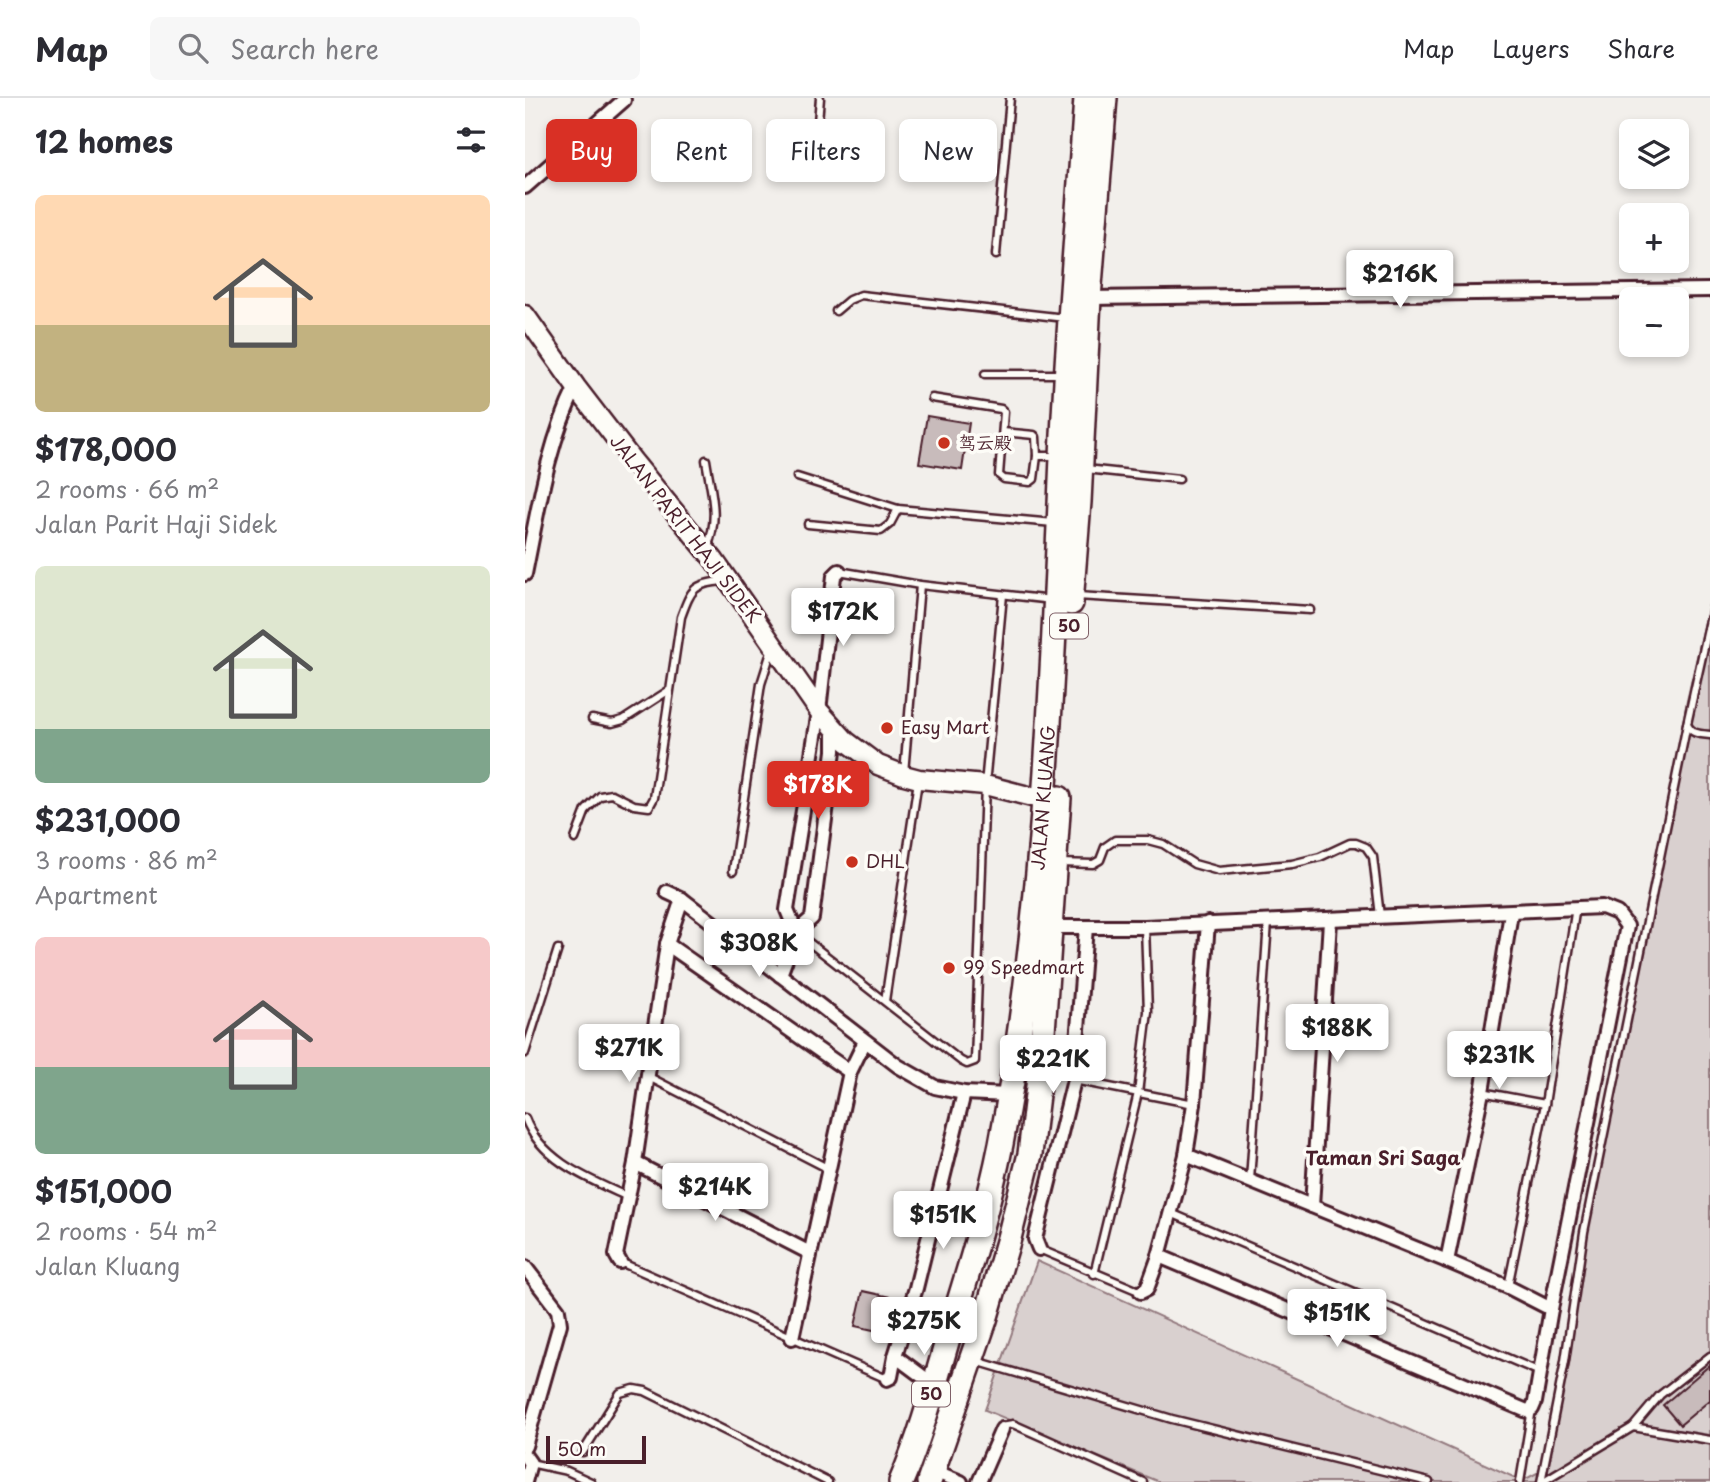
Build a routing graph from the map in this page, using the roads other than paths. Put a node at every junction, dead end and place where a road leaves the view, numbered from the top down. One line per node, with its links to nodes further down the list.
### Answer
1 (820, 98): 6 (lane)
2 (1010, 98): 8 (lane)
3 (1086, 98): 13 (highway, JALAN KLUANG / 50)
4 (1105, 98): 10 (highway, JALAN KLUANG / 50)
5 (624, 100): 7 (street)
6 (818, 119)
7 (525, 187)
8 (996, 255)
9 (1710, 290): 10 (street)
10 (1089, 298): 21 (highway, JALAN KLUANG / 50)
11 (836, 311): 13 (lane)
12 (525, 315): 16 (street, JALAN PARIT HAJI SIDEK)
13 (1071, 319): 15 (highway, JALAN KLUANG / 50)
14 (985, 374): 15 (lane)
15 (1065, 374): 21 (highway, JALAN KLUANG / 50)
16 (576, 387): 27 (street, JALAN PARIT HAJI SIDEK); 29 (street)
17 (932, 398): 18 (lane)
18 (1003, 432): 19 (lane); 19 (lane)
19 (1037, 456): 21 (lane)
20 (706, 460): 27 (lane)
21 (1071, 463): 23 (lane); 25 (highway, JALAN KLUANG / 50); 33 (highway, JALAN KLUANG / 50)
22 (797, 477): 24 (lane)
23 (1179, 479)
24 (898, 509): 25 (lane); 26 (lane)
25 (1059, 523): 33 (highway, JALAN KLUANG / 50)
26 (808, 524)
27 (706, 550): 30 (street, JALAN PARIT HAJI SIDEK)
28 (839, 571): 31 (lane); 38 (street)
29 (525, 574)
30 (729, 581): 36 (street, JALAN PARIT HAJI SIDEK); 37 (lane)
31 (920, 585): 32 (lane); 43 (lane)
32 (1003, 595): 33 (lane); 44 (lane)
33 (1064, 598): 34 (lane); 45 (highway, JALAN KLUANG / 50); 47 (highway, JALAN KLUANG / 50)
34 (1310, 610)
35 (1710, 620): 40 (lane)
36 (773, 644): 38 (street, JALAN PARIT HAJI SIDEK); 48 (lane)
37 (668, 691): 39 (lane); 46 (lane)
38 (819, 711): 41 (street, JALAN PARIT HAJI SIDEK); 60 (street)
39 (592, 719)
40 (1687, 724): 42 (lane); 124 (lane)
41 (834, 727): 43 (street, JALAN PARIT HAJI SIDEK); 60 (street)
42 (1710, 735)
43 (911, 777): 44 (street, JALAN PARIT HAJI SIDEK); 64 (lane)
44 (985, 785): 45 (street, JALAN PARIT HAJI SIDEK); 64 (lane)
45 (1044, 800): 73 (highway, JALAN KLUANG / 50)
46 (575, 839)
47 (1055, 863): 53 (lane); 57 (highway, JALAN KLUANG / 50)
48 (733, 871)
49 (667, 892): 50 (street)
50 (683, 899): 61 (street); 63 (street)
51 (1576, 907): 52 (street); 75 (lane); 98 (street)
52 (1511, 913): 53 (street); 72 (street)
53 (1380, 918): 54 (street)
54 (1330, 920): 55 (street); 85 (street)
55 (1268, 922): 56 (street); 82 (lane)
56 (1208, 923): 59 (street); 74 (street)
57 (1050, 927): 58 (street); 78 (highway, JALAN KLUANG / 50)
58 (1086, 927): 59 (street); 69 (street)
59 (1145, 928): 71 (lane)
60 (796, 932): 63 (street); 64 (lane)
61 (667, 944): 67 (street); 68 (street)
62 (558, 949): 66 (lane)
63 (780, 975): 65 (street)
64 (885, 1001)
65 (865, 1041): 67 (street); 70 (street)
66 (525, 1053)
67 (850, 1072): 81 (street)
68 (647, 1077): 80 (street); 81 (lane)
69 (1074, 1080): 71 (lane); 86 (street)
70 (964, 1093): 73 (street); 101 (street)
71 (1138, 1093): 74 (lane); 94 (lane)
72 (1482, 1093): 75 (lane); 91 (street)
73 (1009, 1095): 77 (highway, JALAN KLUANG / 50)
74 (1194, 1104): 79 (street)
75 (1545, 1104): 95 (lane)
76 (525, 1118): 83 (lane)
77 (1000, 1149): 78 (highway); 97 (highway, JALAN KLUANG / 50)
78 (1030, 1154): 84 (highway, JALAN KLUANG / 50)
79 (1186, 1154): 82 (street); 87 (street)
80 (635, 1163): 83 (street); 89 (street)
81 (829, 1169): 89 (street)
82 (1250, 1180): 85 (street)
83 (628, 1197): 92 (street)
84 (1018, 1204): 86 (street); 99 (highway, JALAN KLUANG / 50)
85 (1312, 1206): 91 (street)
86 (1041, 1213): 88 (street)
87 (1171, 1213): 90 (street); 104 (lane)
88 (1039, 1250): 94 (lane)
89 (810, 1254): 100 (street)
90 (1159, 1256): 96 (street); 107 (street)
91 (1447, 1261): 95 (street)
92 (620, 1262): 100 (lane)
93 (525, 1267): 111 (street)
94 (1094, 1274): 96 (lane)
95 (1508, 1287): 98 (street)
96 (1141, 1292)
97 (958, 1304): 99 (highway); 106 (highway, JALAN KLUANG / 50)
98 (1551, 1309): 104 (street)
99 (985, 1320): 103 (highway, JALAN KLUANG / 50)
100 (792, 1338): 105 (lane)
101 (895, 1356): 105 (street); 106 (street)
102 (1710, 1356): 108 (lane)
103 (971, 1359): 114 (highway, JALAN KLUANG / 50); 122 (lane)
104 (1540, 1371): 107 (street)
105 (887, 1380)
106 (934, 1385): 118 (highway, JALAN KLUANG / 50)
107 (1532, 1409): 123 (lane)
108 (1633, 1427): 110 (lane); 124 (lane)
109 (1002, 1429): 120 (street); 121 (lane)
110 (1710, 1440)
111 (525, 1446)
112 (583, 1452): 117 (lane)
113 (528, 1460): 115 (street); 116 (lane)
114 (932, 1477): 119 (street)
115 (525, 1482)
116 (591, 1482)
117 (828, 1482)
118 (901, 1482)
119 (961, 1482)
120 (979, 1482)
121 (1143, 1482)
122 (1429, 1482)
123 (1520, 1482)
124 (1541, 1482)

